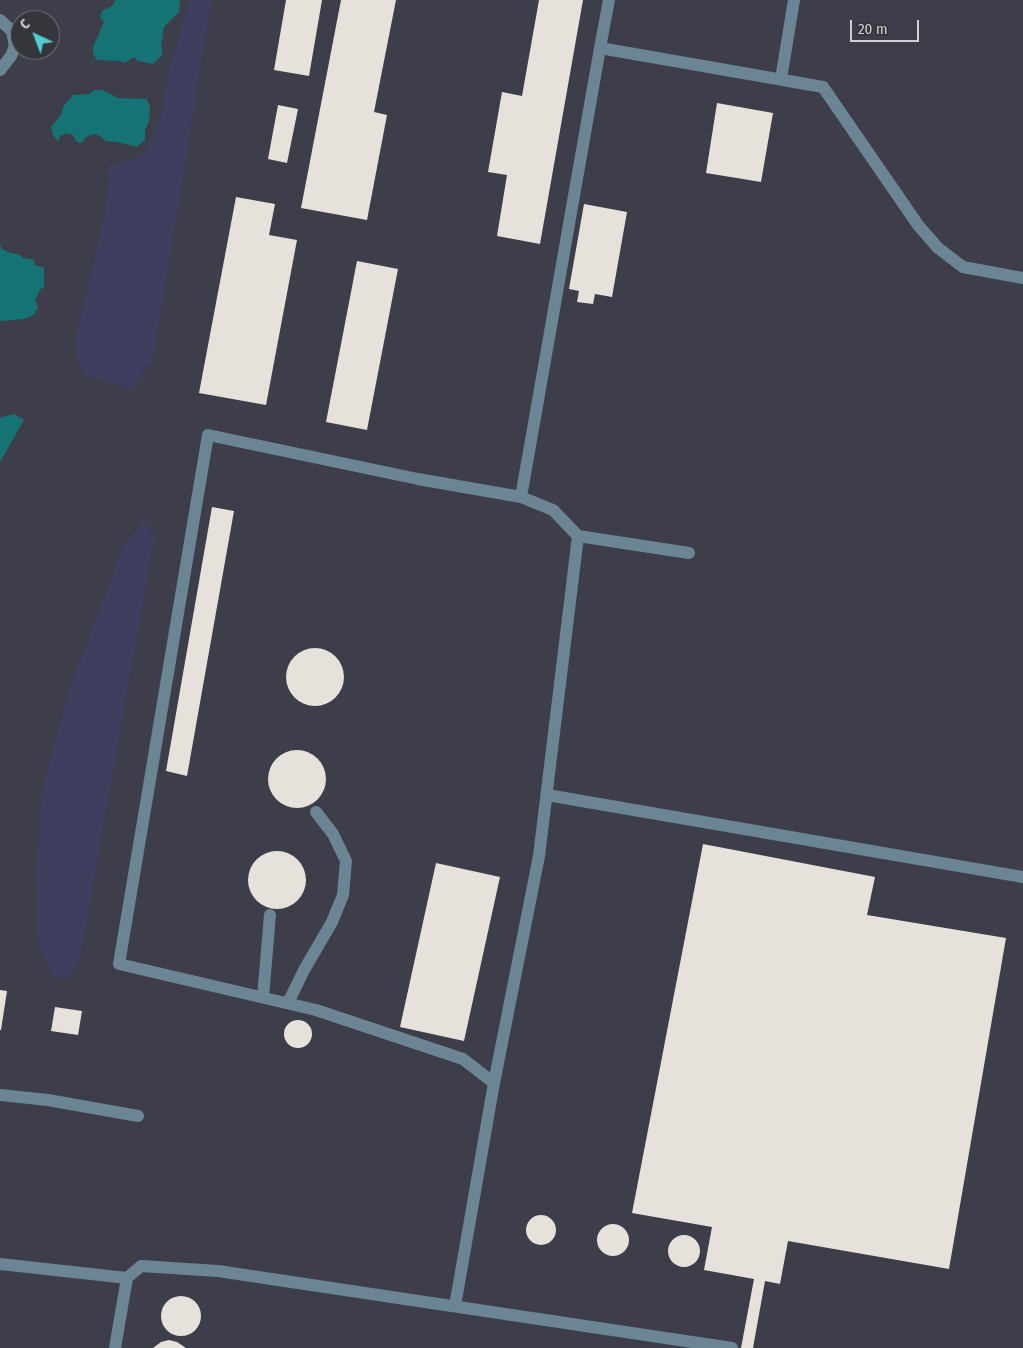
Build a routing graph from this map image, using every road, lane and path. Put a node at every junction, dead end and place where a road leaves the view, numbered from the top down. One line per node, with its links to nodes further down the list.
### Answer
1 (609, 0): 4 (lane)
2 (794, 0): 6 (lane)
3 (0, 20): 5 (lane)
4 (600, 48): 6 (lane); 8 (lane)
5 (0, 70)
6 (781, 79): 7 (lane)
7 (1023, 278)
8 (521, 496): 9 (lane); 15 (lane)
9 (578, 536): 10 (lane); 11 (lane)
10 (689, 553)
11 (547, 795): 13 (lane); 17 (lane)
12 (316, 812): 16 (lane)
13 (1023, 877)
14 (270, 915): 15 (lane)
15 (263, 997): 16 (lane)
16 (288, 1003): 17 (lane)
17 (494, 1083): 22 (lane)
18 (0, 1095): 19 (lane)
19 (138, 1116)
20 (0, 1264): 21 (lane)
21 (127, 1278): 22 (lane); 23 (lane)
22 (455, 1306): 24 (lane)
23 (115, 1348)
24 (732, 1348)

